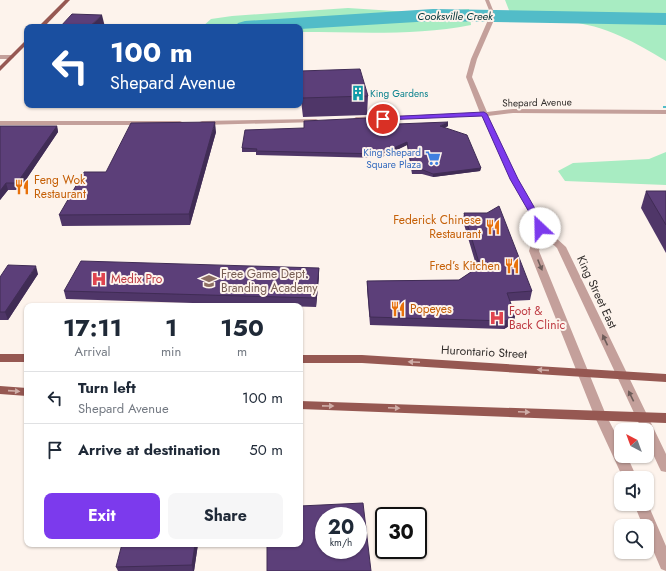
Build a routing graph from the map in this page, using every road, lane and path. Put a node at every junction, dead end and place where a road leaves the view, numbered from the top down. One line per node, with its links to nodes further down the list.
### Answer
1 (68, 0): 3 (main road)
2 (487, 0): 9 (street, King Street East)
3 (44, 24)
4 (24, 44): 6 (main road)
5 (0, 57): 6 (street)
6 (11, 57): 7 (main road)
7 (0, 69)
8 (666, 112): 9 (street, Shepard Avenue)
9 (484, 114): 11 (street, Shepard Avenue); 13 (street, King Street East)
10 (320, 120): 12 (street)
11 (352, 120)
12 (0, 123)
13 (540, 228): 17 (street, one-way to 17); 18 (street, King Street East, one-way to 13)
14 (0, 358): 15 (main road)
15 (24, 358)
16 (303, 359): 17 (main road, Hurontario Street, one-way to 16)
17 (582, 373): 18 (main road, Hurontario Street); 23 (street)
18 (621, 375): 19 (main road, Hurontario Street); 24 (street, King Street East, one-way to 18)
19 (666, 378)
20 (0, 390): 21 (main road, one-way to 21)
21 (24, 392)
22 (303, 405): 23 (main road, one-way to 23)
23 (600, 415): 24 (main road); 27 (street)
24 (641, 417): 25 (main road); 26 (street, King Street East)
25 (666, 418)
26 (666, 467)
27 (627, 471)
28 (644, 511): 29 (street)
29 (666, 564)

